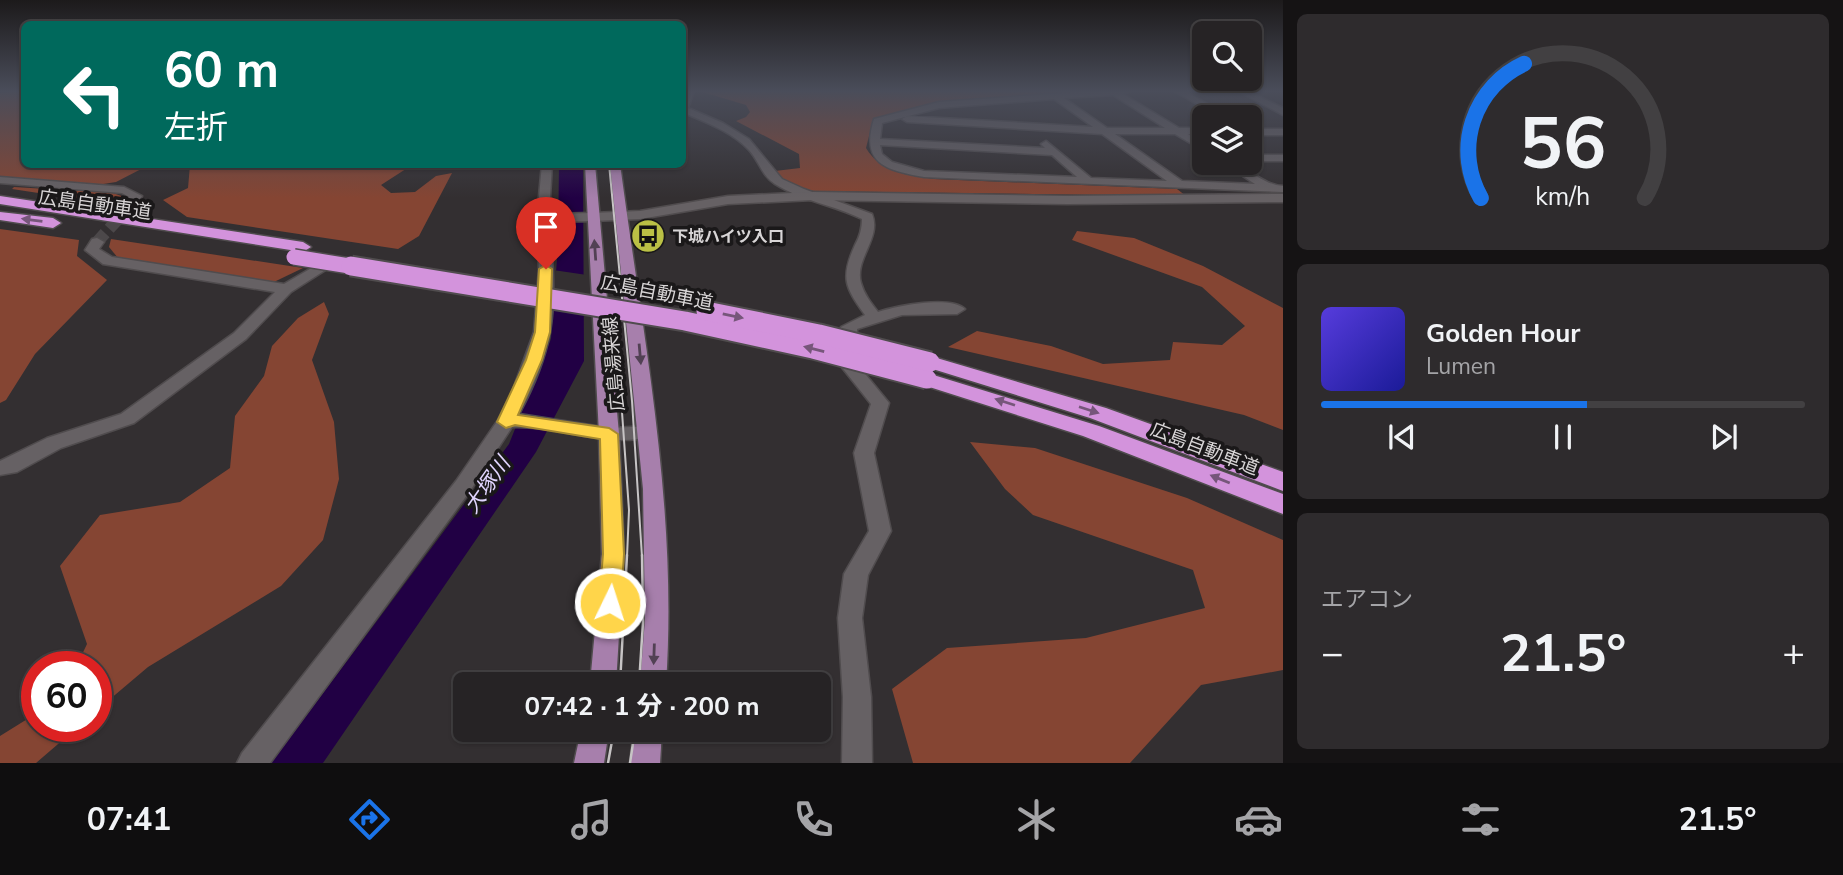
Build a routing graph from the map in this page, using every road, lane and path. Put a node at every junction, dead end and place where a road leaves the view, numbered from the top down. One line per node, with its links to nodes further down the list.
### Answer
1 (720, 127): 26 (street)
2 (877, 127): 13 (street)
3 (1028, 127): 14 (street)
4 (1047, 127): 7 (street)
5 (1099, 127): 7 (street)
6 (1171, 127): 8 (street)
7 (1105, 131): 8 (street); 23 (street)
8 (1177, 131): 9 (street); 12 (street)
9 (1192, 131)
10 (1262, 131): 11 (street)
11 (1283, 132)
12 (1192, 140)
13 (876, 142): 14 (street); 22 (street)
14 (1055, 152): 22 (street)
15 (1262, 158): 16 (street)
16 (1283, 158)
17 (547, 168): 33 (street)
18 (590, 168): 31 (main road, 広島湯来線)
19 (615, 168): 32 (main road, 広島湯来線)
20 (1247, 175): 24 (street)
21 (0, 180): 29 (street)
22 (1088, 181): 23 (street)
23 (1180, 185): 24 (street)
24 (1270, 189): 25 (street)
25 (1283, 189)
26 (813, 196): 27 (street); 32 (street); 39 (street)
27 (1283, 198)
28 (0, 200): 35 (highway, 広島自動車道)
29 (131, 205)
30 (0, 216): 35 (highway, 広島自動車道, one-way to 30)
31 (590, 217): 32 (street); 33 (street); 43 (main road, 広島湯来線, one-way to 31)
32 (621, 217): 42 (main road, 広島湯来線, one-way to 42)
33 (548, 218): 41 (street)
34 (97, 242): 37 (street)
35 (299, 252): 40 (highway, 広島自動車道, bridge)
36 (320, 269): 37 (street)
37 (286, 289): 44 (street)
38 (957, 309): 39 (street)
39 (873, 316): 54 (street)
40 (928, 370): 45 (highway, 広島自動車道, one-way to 45); 46 (highway, 広島自動車道, one-way to 40)
41 (510, 421): 43 (street); 51 (street)
42 (646, 431): 43 (street); 48 (main road, 広島湯来線, one-way to 48)
43 (609, 434): 47 (main road, 広島湯来線)
44 (3, 471)
45 (1283, 482)
46 (1283, 504)
47 (604, 672)
48 (653, 672)
49 (593, 742): 52 (main road)
50 (647, 742): 53 (main road)
51 (252, 763)
52 (589, 763)
53 (645, 763)
54 (857, 763)

